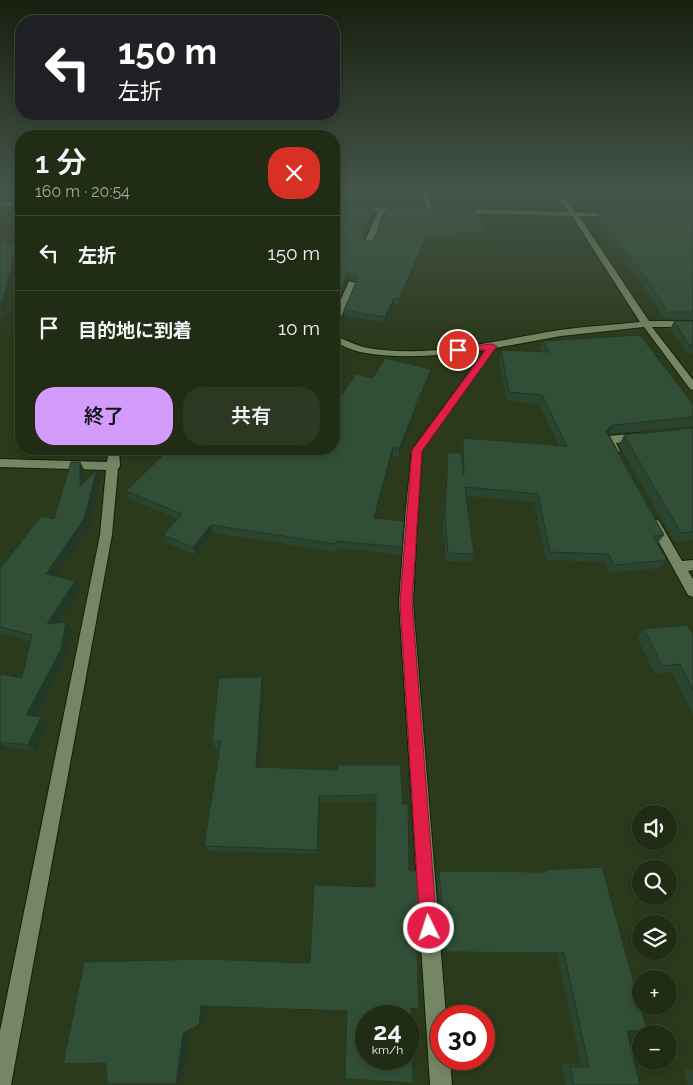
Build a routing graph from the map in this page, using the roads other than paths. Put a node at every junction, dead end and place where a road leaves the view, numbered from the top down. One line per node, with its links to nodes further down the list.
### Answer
1 (369, 241): 3 (street)
2 (591, 241): 6 (street)
3 (368, 244)
4 (352, 283): 5 (street)
5 (340, 310)
6 (646, 324): 7 (street); 9 (street); 10 (street)
7 (693, 324)
8 (340, 341): 9 (street)
9 (492, 346): 21 (street)
10 (693, 387)
11 (646, 436): 14 (street)
12 (114, 455): 15 (street)
13 (0, 463): 15 (street)
14 (623, 465)
15 (114, 466): 20 (street)
16 (651, 516): 18 (street)
17 (693, 565): 18 (street)
18 (678, 566): 19 (street)
19 (693, 591)
20 (0, 1085)
21 (441, 1085)

